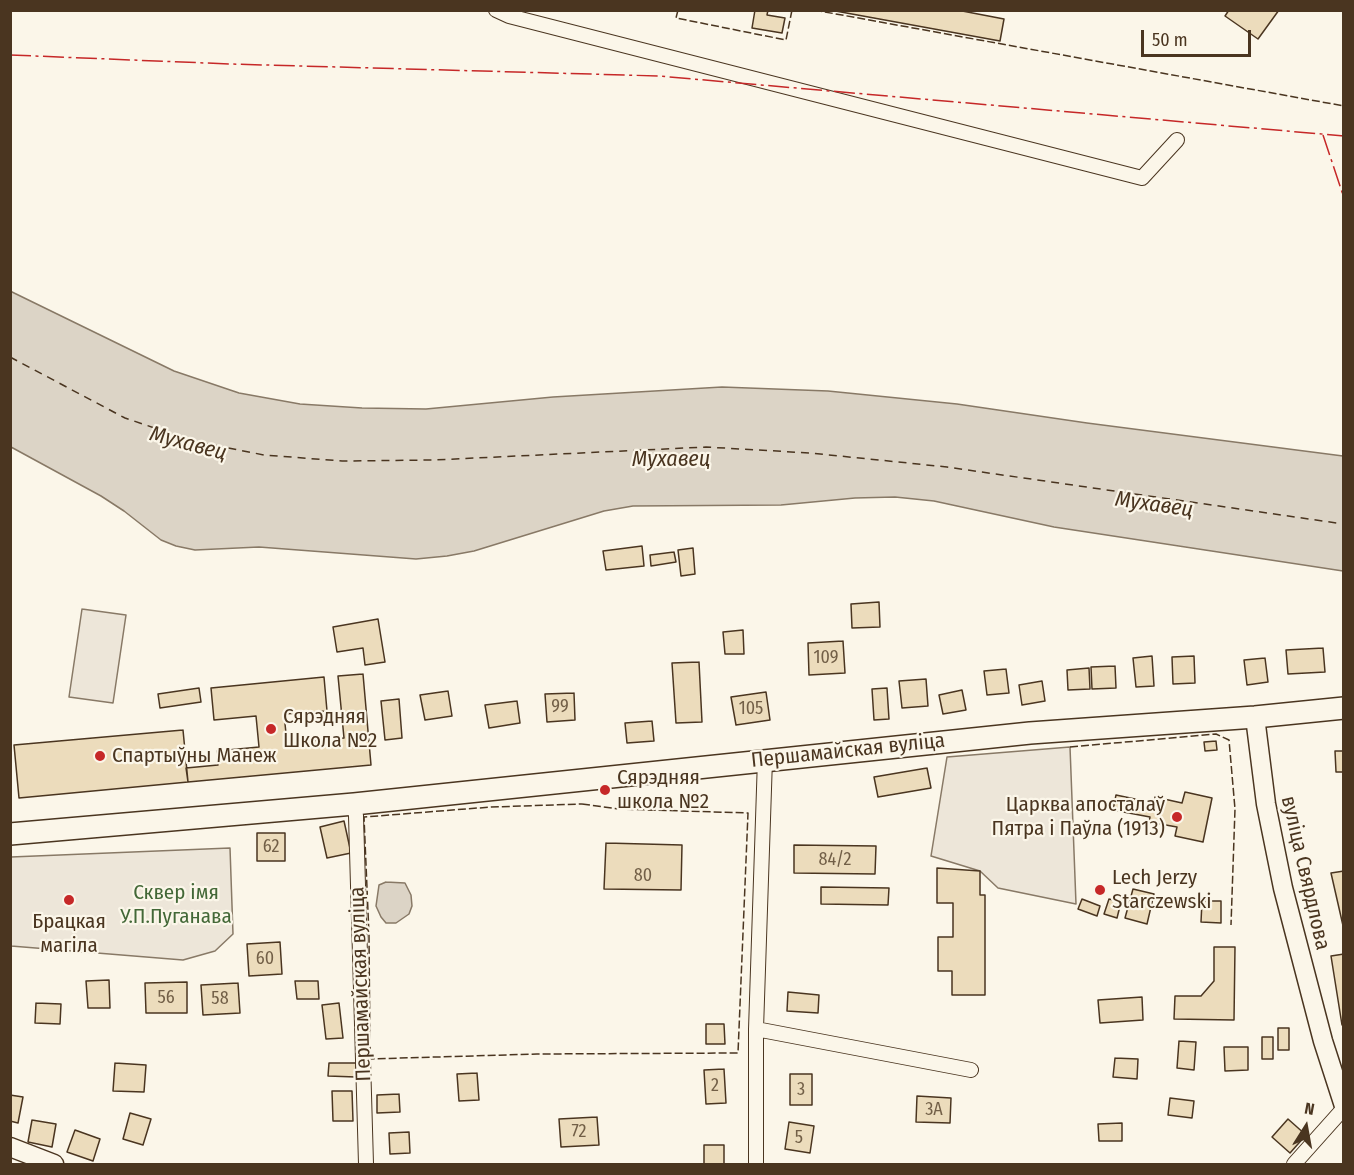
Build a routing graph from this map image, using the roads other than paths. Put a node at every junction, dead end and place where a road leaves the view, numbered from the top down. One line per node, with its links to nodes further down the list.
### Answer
1 (496, 10): 2 (street)
2 (1177, 140)
3 (1344, 708): 4 (main road, Першамайская вуліца)
4 (1255, 717): 5 (main road, Першамайская вуліца); 10 (main road, вуліца Свярдлова)
5 (765, 759): 6 (main road, Першамайская вуліца); 8 (street)
6 (354, 804): 7 (main road, Першамайская вуліца); 13 (street, Першамайская вуліца)
7 (10, 834)
8 (756, 1029): 9 (street); 14 (street)
9 (971, 1070)
10 (1344, 1107): 15 (street)
11 (10, 1147): 12 (main road)
12 (54, 1164)
13 (366, 1164)
14 (756, 1164)
15 (1294, 1164)

